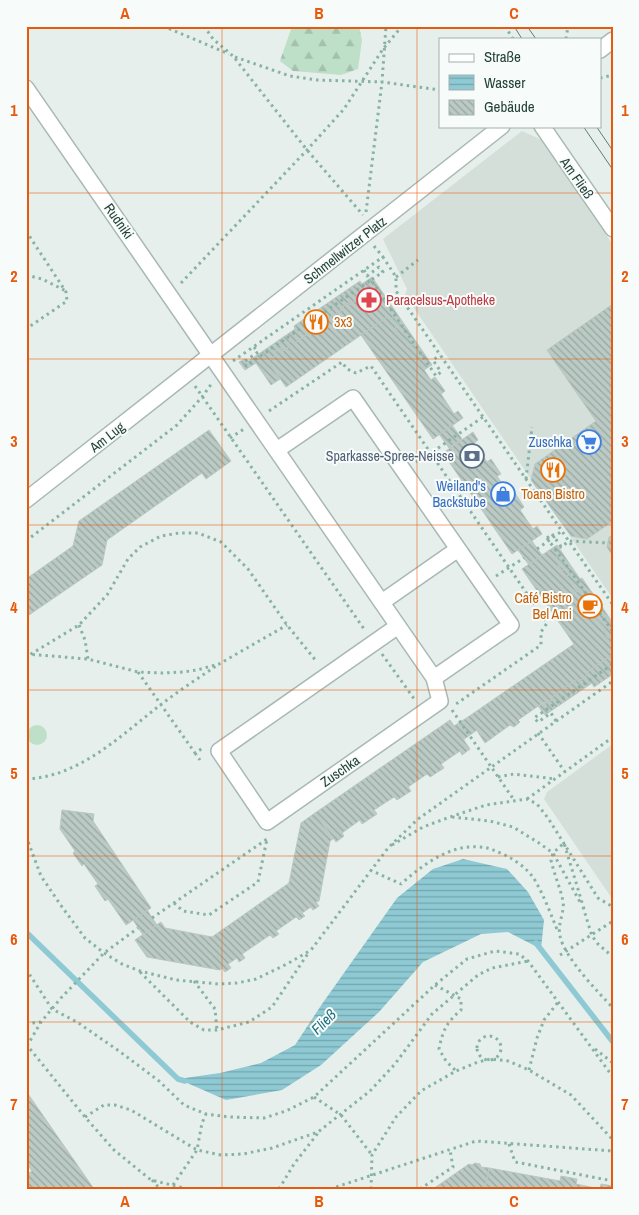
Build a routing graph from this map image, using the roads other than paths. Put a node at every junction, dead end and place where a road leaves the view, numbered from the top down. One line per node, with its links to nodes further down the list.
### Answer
1 (613, 40): 2 (street)
2 (602, 48)
3 (26, 88): 7 (street, Rudniki)
4 (499, 128): 7 (street, Schmellwitzer Platz)
5 (543, 128): 6 (street, Am Fließ)
6 (613, 229)
7 (212, 354): 8 (street, Schmellwitzer Platz); 9 (street)
8 (187, 373): 10 (street, Am Lug)
9 (277, 450): 11 (street); 12 (street)
10 (26, 500)
11 (458, 549): 12 (street); 14 (street)
12 (382, 602): 13 (street)
13 (398, 626): 14 (street); 14 (street, Zuschka)
14 (434, 678)

